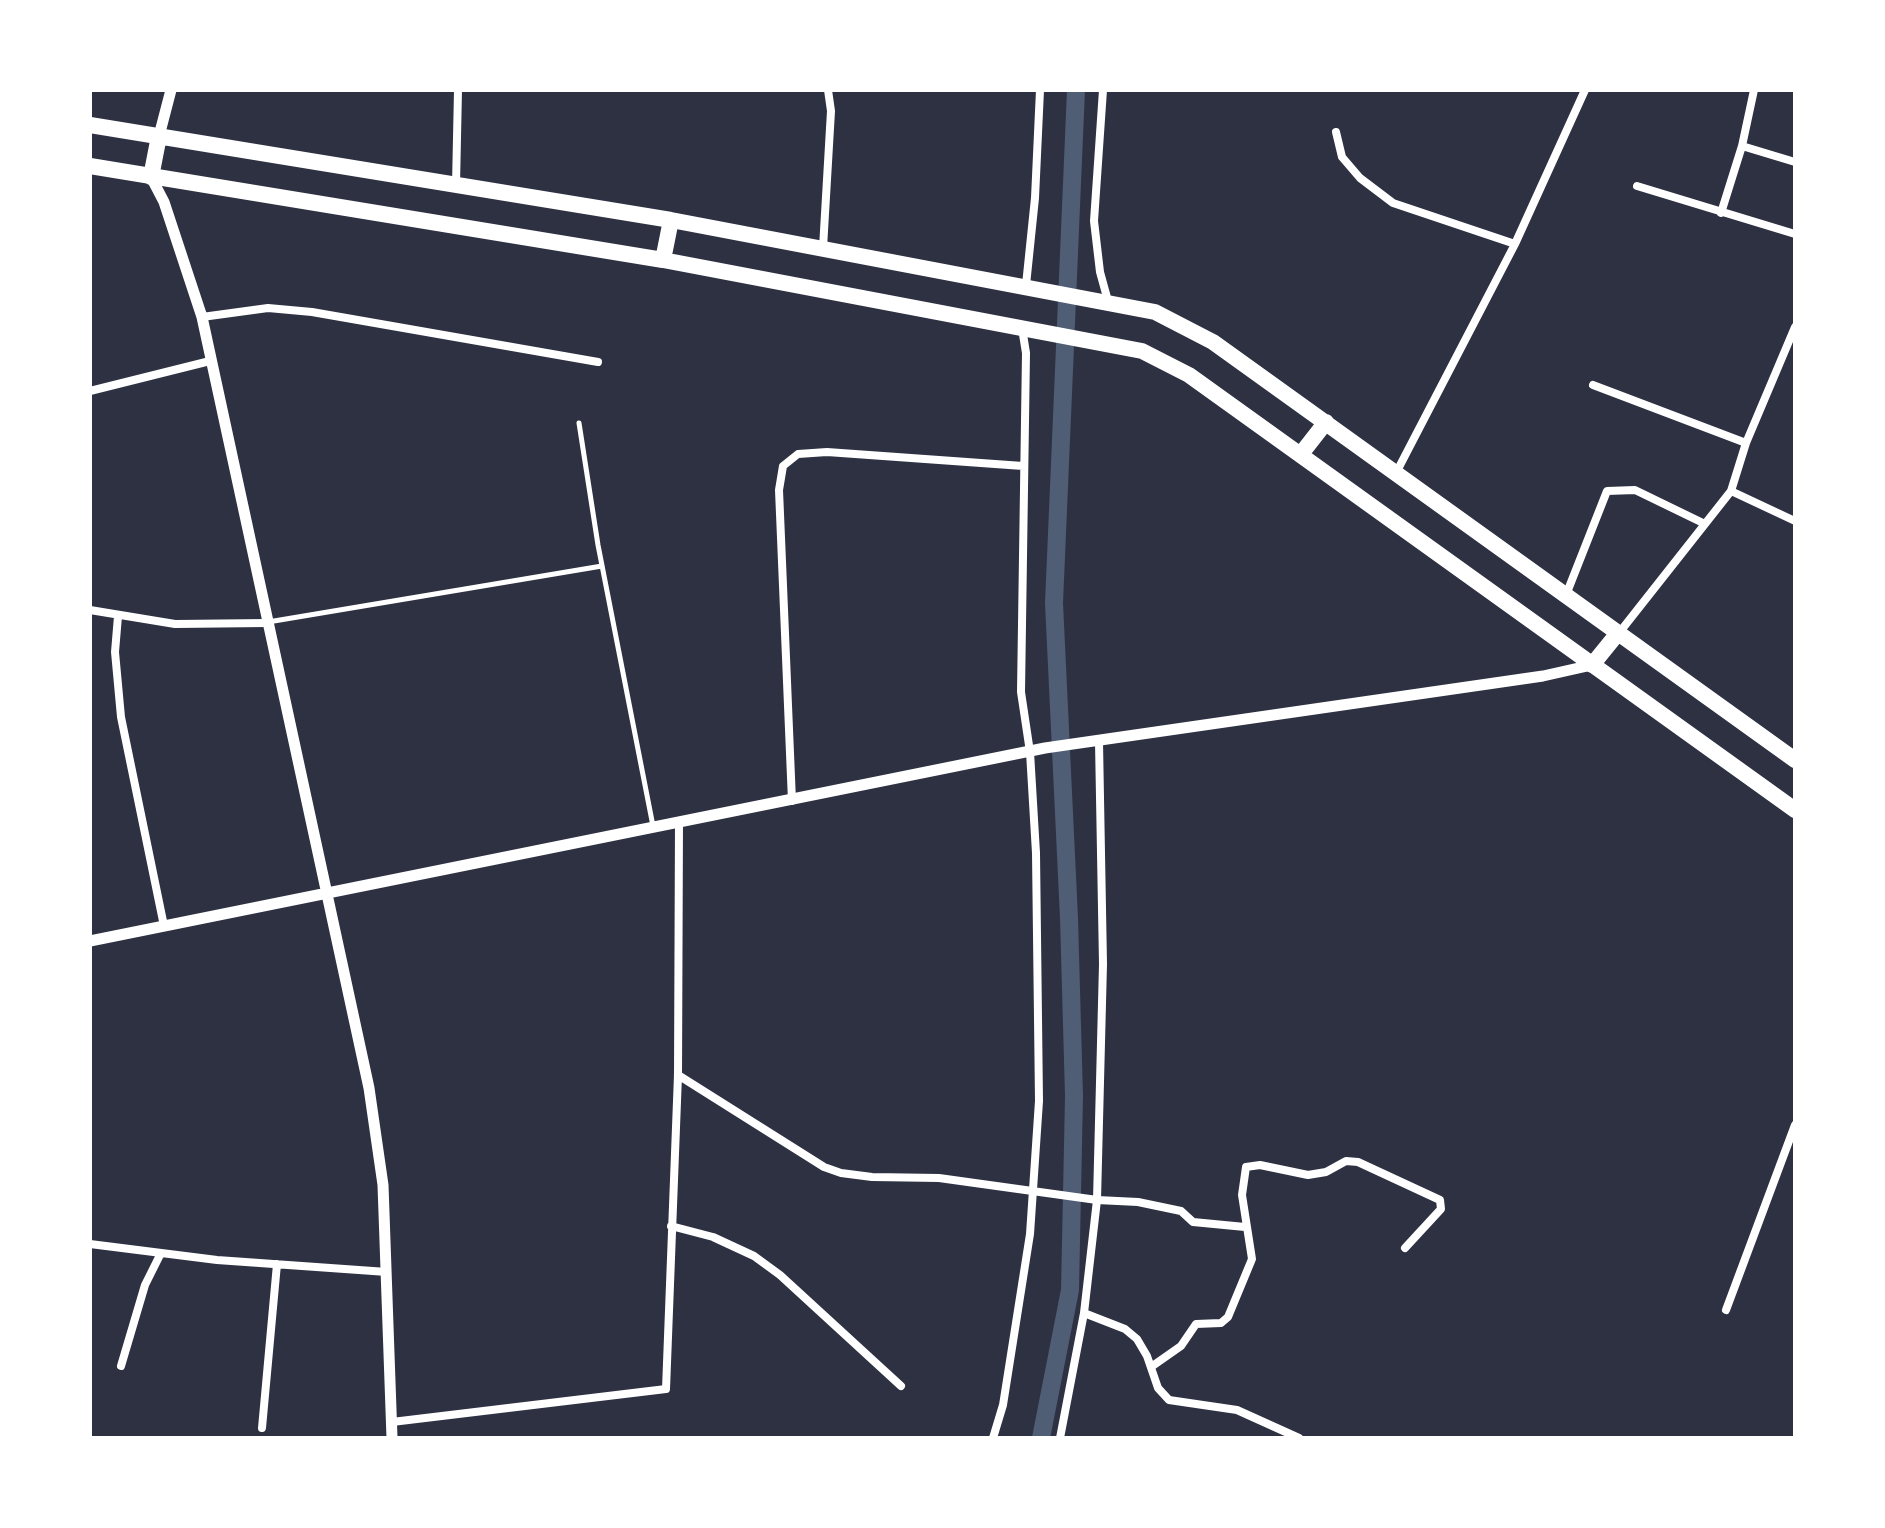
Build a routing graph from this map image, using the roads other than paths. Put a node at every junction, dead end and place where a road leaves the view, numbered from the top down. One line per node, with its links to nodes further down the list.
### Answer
1 (171, 90): 10 (street)
2 (828, 90): 21 (street)
3 (1040, 90): 23 (street)
4 (1103, 90): 24 (street)
5 (1585, 90): 20 (street)
6 (1754, 90): 11 (street)
7 (455, 91): 15 (street)
8 (90, 125): 10 (highway)
9 (1336, 132): 20 (street)
10 (159, 136): 14 (highway); 15 (highway)
11 (1742, 146): 12 (street); 17 (street)
12 (1795, 162)
13 (90, 166): 14 (highway)
14 (151, 177): 22 (highway); 25 (street)
15 (456, 185): 18 (highway)
16 (1637, 186): 17 (street)
17 (1721, 213): 19 (street)
18 (671, 220): 21 (highway); 22 (highway)
19 (1795, 234)
20 (1515, 244): 37 (street)
21 (823, 248): 23 (highway)
22 (663, 260): 26 (highway)
23 (1033, 286): 24 (highway)
24 (1108, 301): 32 (highway)
25 (202, 317): 28 (street); 29 (street)
26 (1026, 327): 35 (highway); 36 (street)
27 (1795, 327): 34 (street)
28 (210, 361): 31 (street); 45 (street)
29 (598, 362)
30 (1593, 385): 34 (street)
31 (90, 391)
32 (1326, 422): 35 (highway); 37 (highway)
33 (579, 423): 41 (lane)
34 (1746, 443): 38 (street)
35 (1301, 454): 47 (highway)
36 (1023, 466): 49 (street); 51 (street)
37 (1396, 473): 42 (highway)
38 (1731, 491): 39 (street); 40 (street)
39 (1795, 521)
40 (1703, 523): 42 (street); 46 (street)
41 (602, 566): 45 (lane); 54 (lane)
42 (1566, 595): 46 (highway)
43 (90, 610): 44 (street)
44 (118, 616): 45 (street); 56 (street)
45 (267, 623): 55 (street)
46 (1618, 633): 47 (highway); 50 (highway)
47 (1592, 665): 48 (street); 52 (highway)
48 (1094, 743): 49 (street); 61 (street)
49 (1030, 752): 51 (street); 60 (street)
50 (1795, 760)
51 (792, 802): 53 (street)
52 (1795, 810)
53 (679, 822): 54 (street); 58 (street)
54 (654, 827): 55 (street)
55 (328, 892): 56 (street); 68 (street)
56 (164, 926): 57 (street)
57 (90, 941)
58 (678, 1075): 60 (street); 62 (street)
59 (1795, 1125): 69 (street)
60 (1036, 1190): 61 (street); 77 (street)
61 (1095, 1199): 63 (street); 70 (street)
62 (671, 1226): 73 (street); 74 (street)
63 (1245, 1227): 65 (street); 72 (street)
64 (90, 1244): 66 (street)
65 (1405, 1248)
66 (160, 1255): 67 (street); 71 (street)
67 (277, 1264): 68 (street); 75 (street)
68 (387, 1272): 74 (street)
69 (1726, 1310)
70 (1084, 1313): 72 (street); 78 (street)
71 (121, 1366)
72 (1151, 1367): 79 (street)
73 (901, 1386)
74 (392, 1422): 76 (street)
75 (262, 1428)
76 (392, 1438)
77 (993, 1438)
78 (1060, 1438)
79 (1299, 1438)

